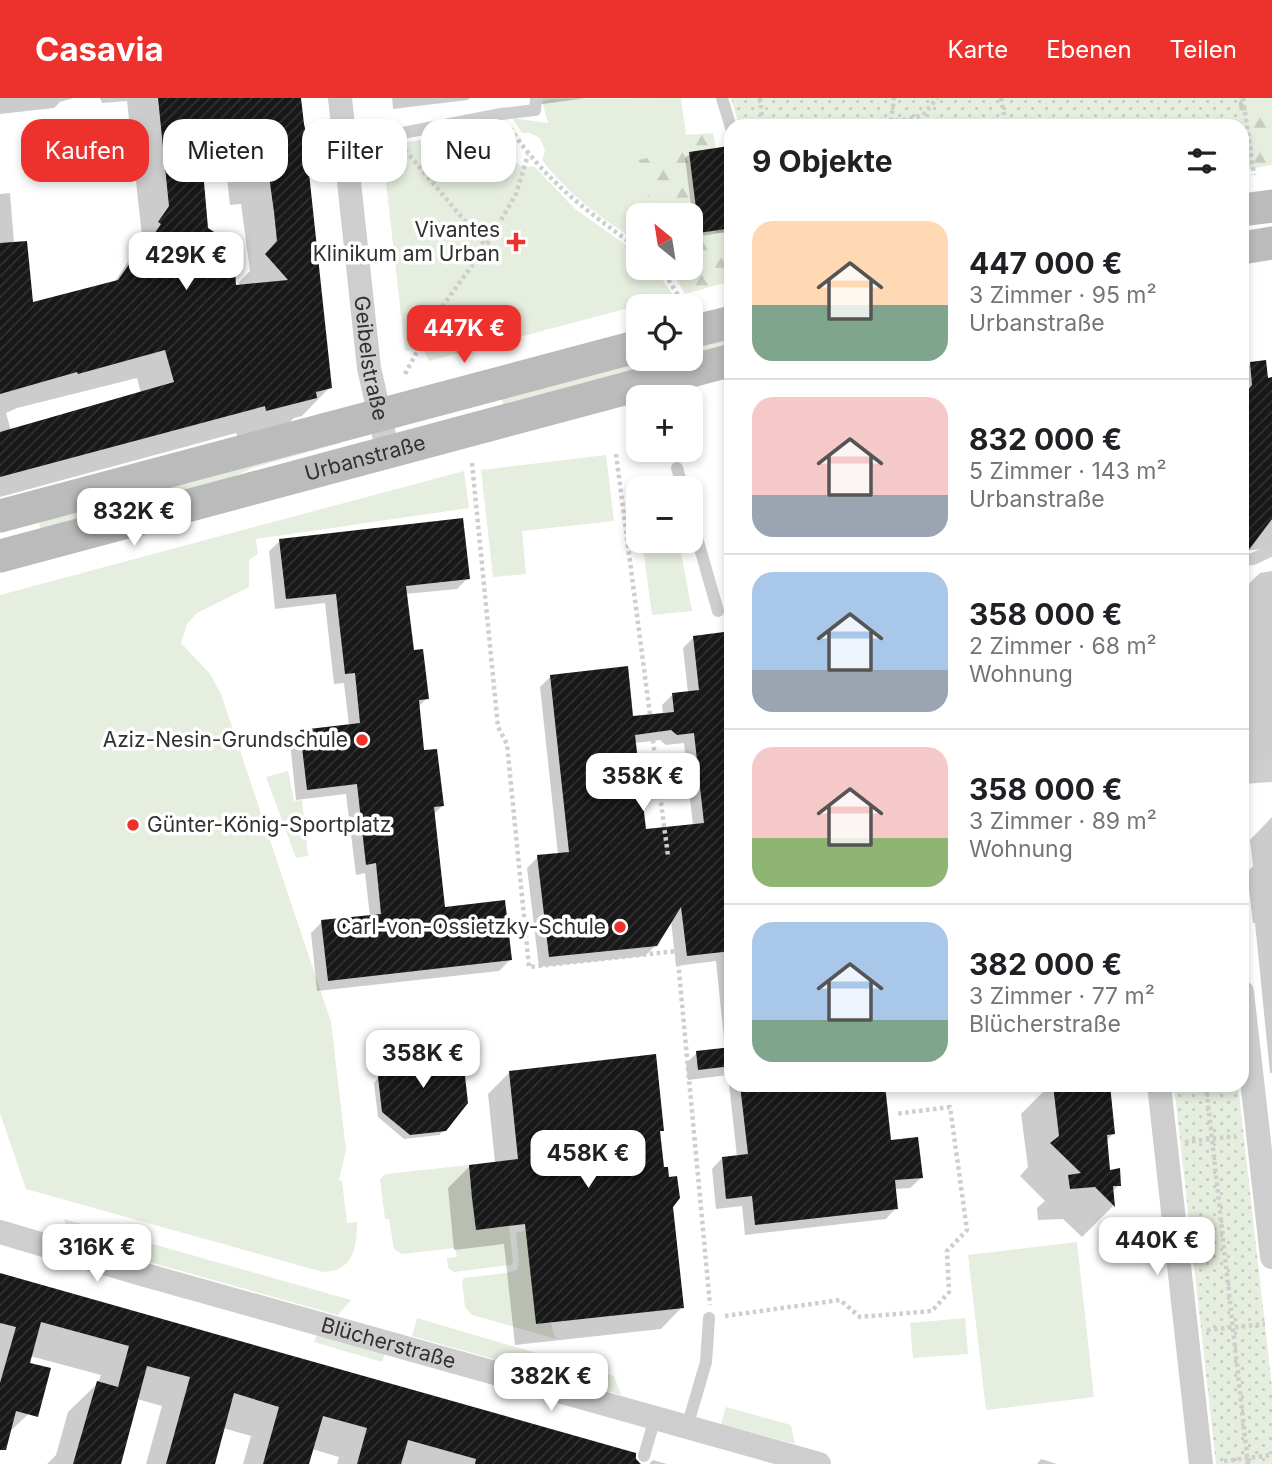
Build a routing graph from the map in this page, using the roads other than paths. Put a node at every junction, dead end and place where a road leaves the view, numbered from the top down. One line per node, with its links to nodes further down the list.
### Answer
1 (341, 98): 4 (street, Geibelstraße)
2 (536, 98): 6 (lane)
3 (722, 98): 5 (lane)
4 (343, 119)
5 (728, 119)
6 (407, 133)
7 (350, 182): 17 (street, Geibelstraße)
8 (1272, 206): 9 (main road)
9 (1249, 209)
10 (1272, 243): 11 (main road)
11 (1249, 247)
12 (724, 323): 13 (main road)
13 (703, 329)
14 (626, 351): 16 (main road, Urbanstraße)
15 (724, 362): 16 (main road, Urbanstraße)
16 (485, 407): 17 (main road, Urbanstraße); 18 (main road, Urbanstraße)
17 (378, 416): 18 (street, Geibelstraße); 21 (main road, Urbanstraße)
18 (388, 452): 21 (main road, Urbanstraße)
19 (677, 468): 20 (lane)
20 (679, 476)
21 (13, 533)
22 (1272, 550): 24 (lane)
23 (701, 553): 25 (lane)
24 (1249, 559)
25 (718, 611)
26 (1272, 769): 27 (street)
27 (1249, 771)
28 (1249, 1054): 31 (street)
29 (1160, 1092): 36 (street)
30 (0, 1231): 33 (street, Blücherstraße)
31 (1272, 1257)
32 (709, 1318): 34 (lane)
33 (655, 1418): 34 (street, Blücherstraße); 35 (lane)
34 (687, 1427): 37 (street, Blücherstraße)
35 (644, 1456)
36 (1209, 1463)
37 (819, 1464)

